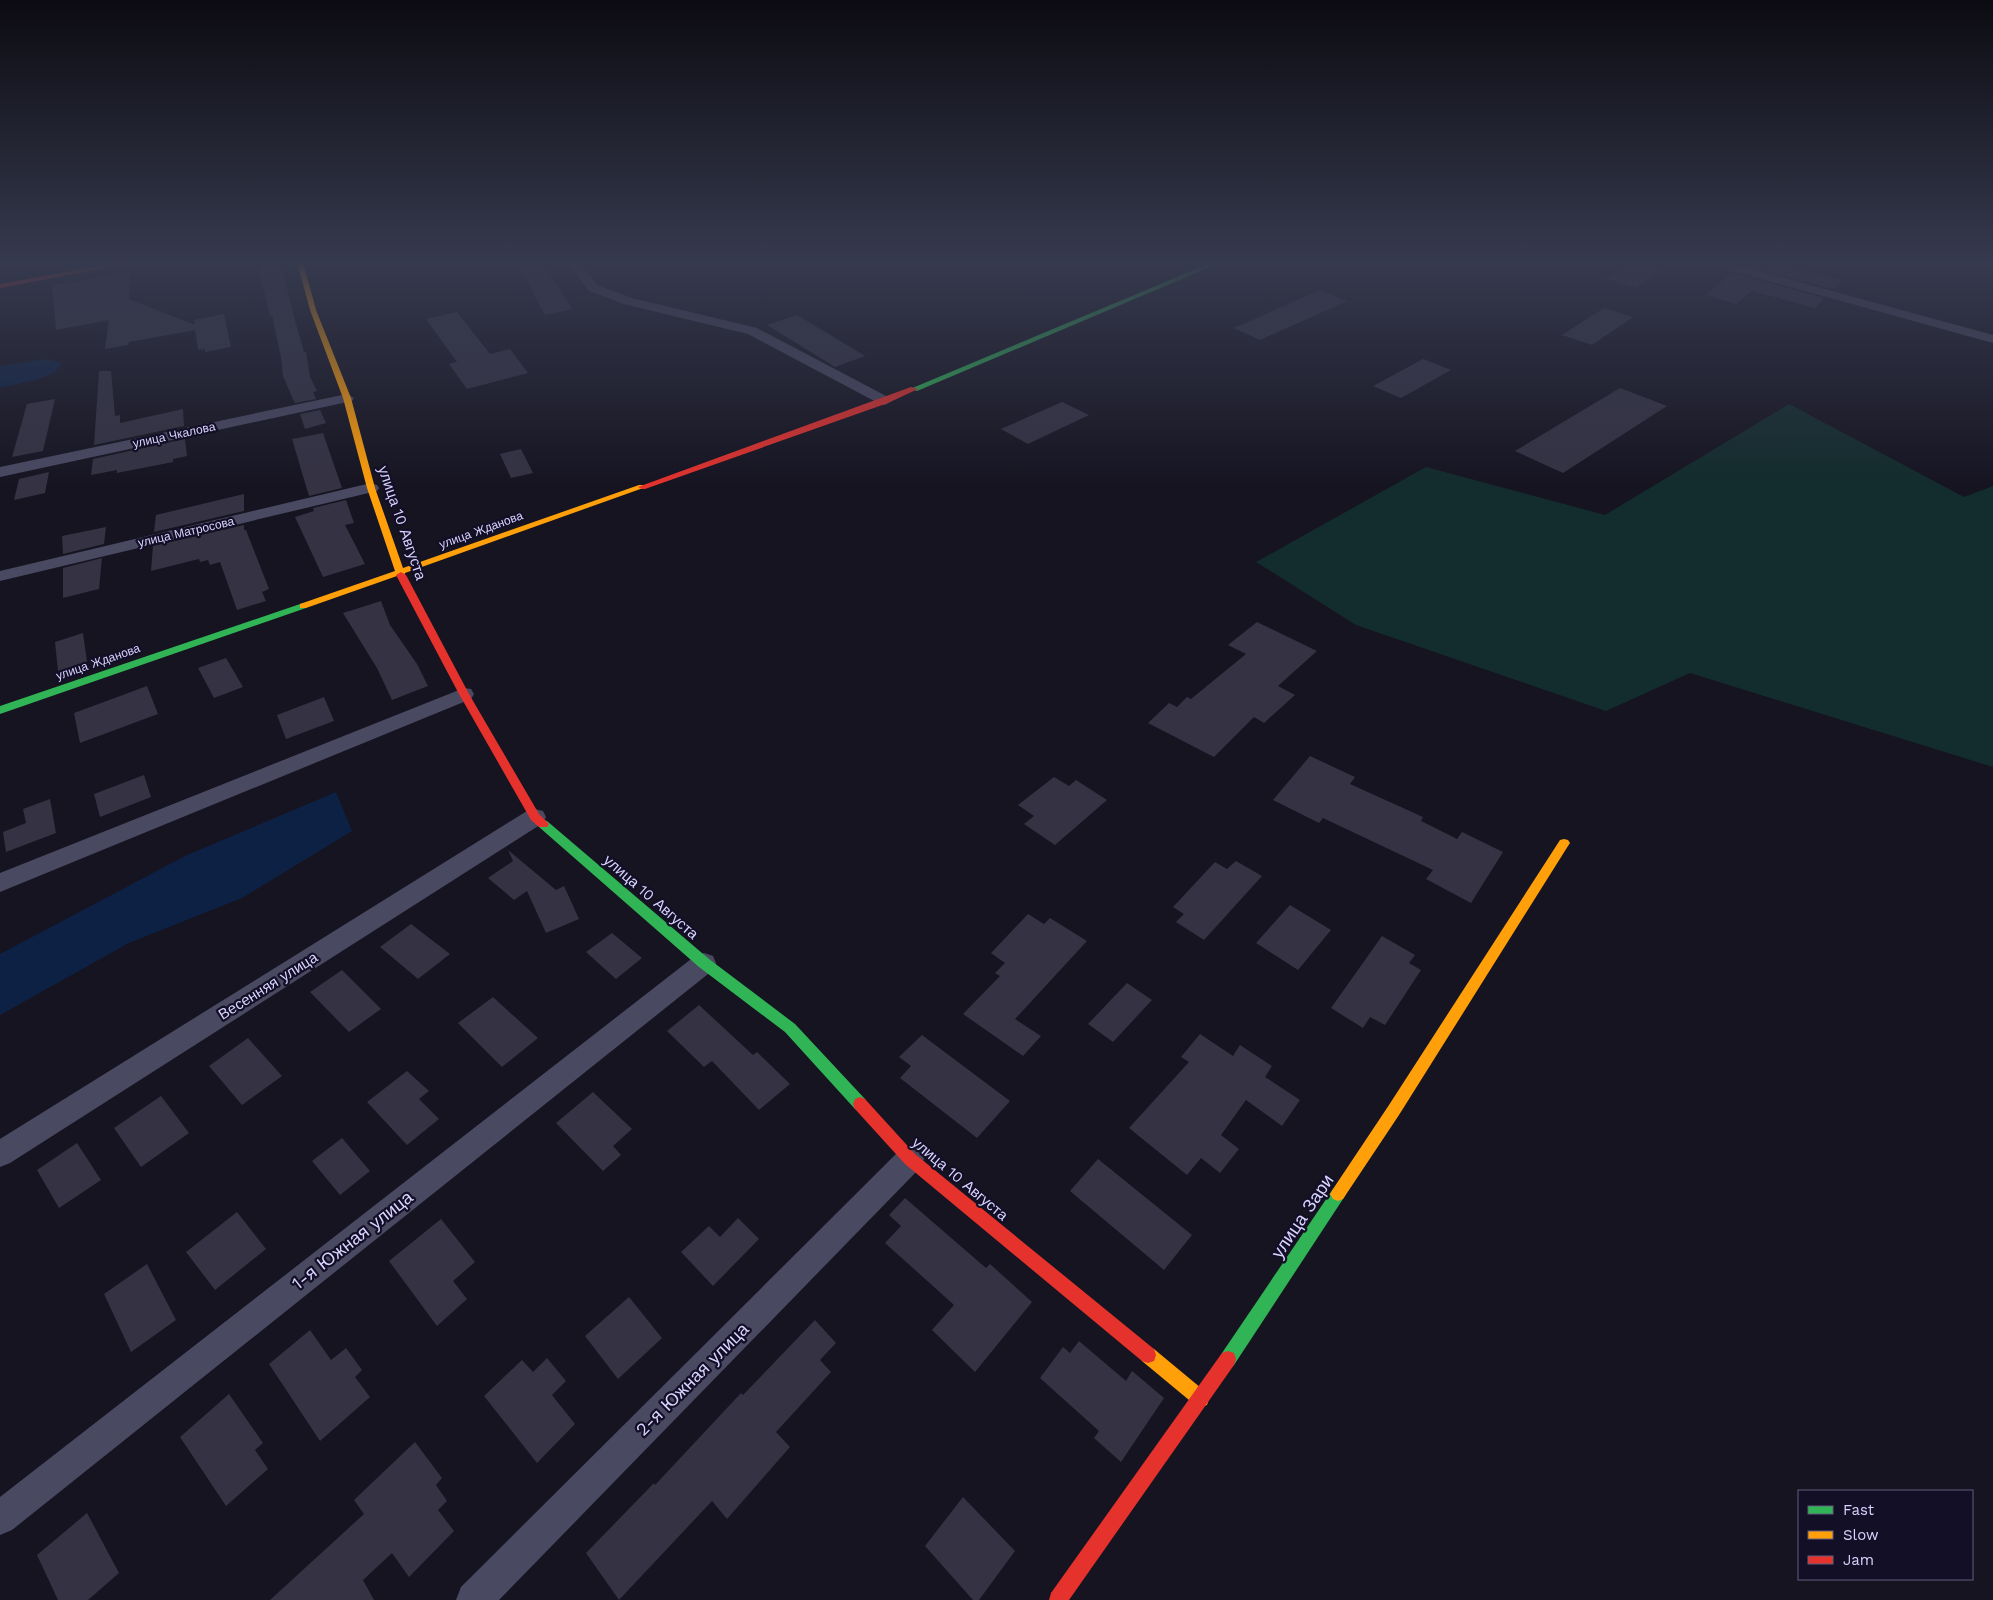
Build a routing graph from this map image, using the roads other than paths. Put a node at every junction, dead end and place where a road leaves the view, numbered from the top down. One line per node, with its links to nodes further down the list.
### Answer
1 (323, 337): 4 (street, улица 10 Августа)
2 (763, 337): 5 (street)
3 (1039, 337): 5 (street, улица Жданова)
4 (347, 398): 6 (street, улица Чкалова); 7 (street, улица 10 Августа)
5 (885, 401): 8 (street, улица Жданова)
6 (0, 472)
7 (371, 488): 8 (street, улица 10 Августа); 9 (street, улица Матросова)
8 (400, 573): 10 (street, улица 10 Августа); 11 (street, улица Жданова)
9 (0, 576)
10 (464, 694): 12 (street, улица 10 Августа); 14 (street)
11 (0, 710)
12 (536, 817): 15 (street, улица 10 Августа); 16 (street, Весенняя улица)
13 (1564, 843): 18 (street, улица Зари)
14 (0, 883)
15 (704, 963): 17 (street, улица 10 Августа); 19 (street, 1-я Южная улица)
16 (0, 1154)
17 (910, 1159): 18 (street, улица 10 Августа); 20 (street, 2-я Южная улица)
18 (1201, 1399): 21 (street, улица Зари)
19 (0, 1518)
20 (474, 1600)
21 (1058, 1600)

